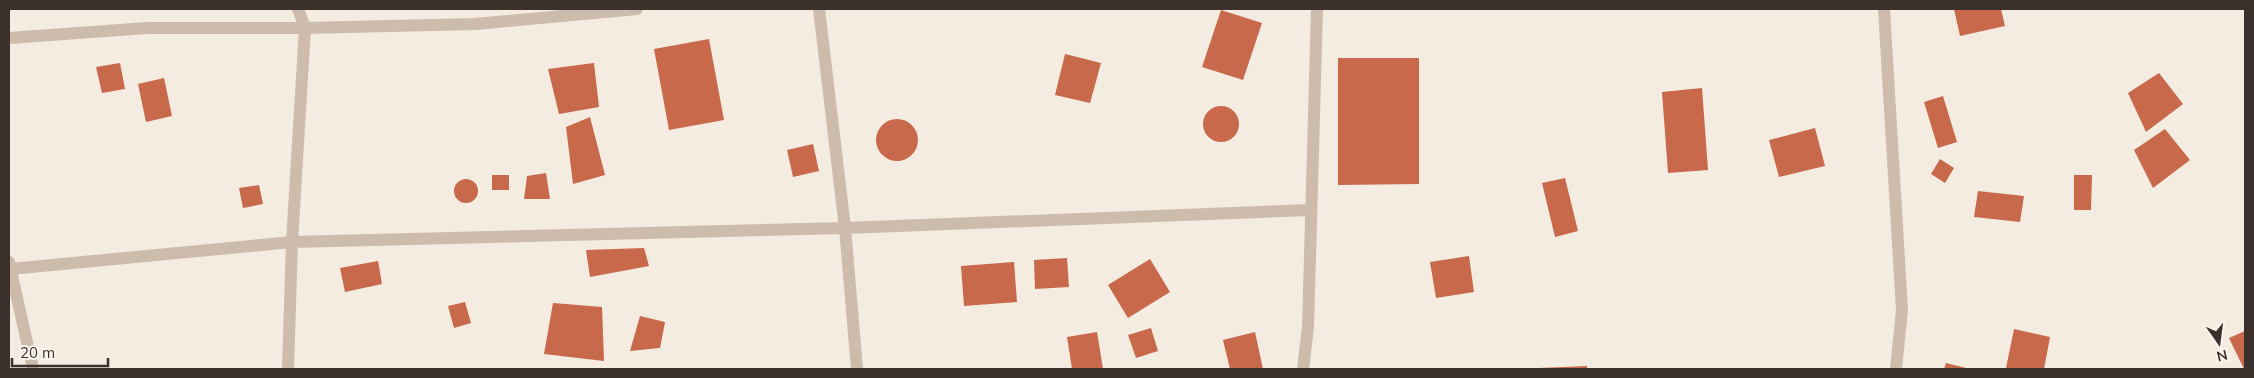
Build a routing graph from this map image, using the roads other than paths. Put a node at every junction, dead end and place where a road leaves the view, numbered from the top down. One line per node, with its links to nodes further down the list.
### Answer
1 (298, 9): 6 (street)
2 (637, 9): 6 (street)
3 (819, 9): 9 (street)
4 (1317, 9): 8 (street)
5 (1884, 9): 16 (street)
6 (305, 28): 7 (street); 10 (street)
7 (9, 38)
8 (1311, 210): 9 (street); 15 (street)
9 (845, 228): 10 (street); 14 (street)
10 (292, 242): 11 (street); 13 (street)
11 (9, 265): 12 (street)
12 (33, 369)
13 (288, 369)
14 (857, 369)
15 (1303, 369)
16 (1896, 369)

